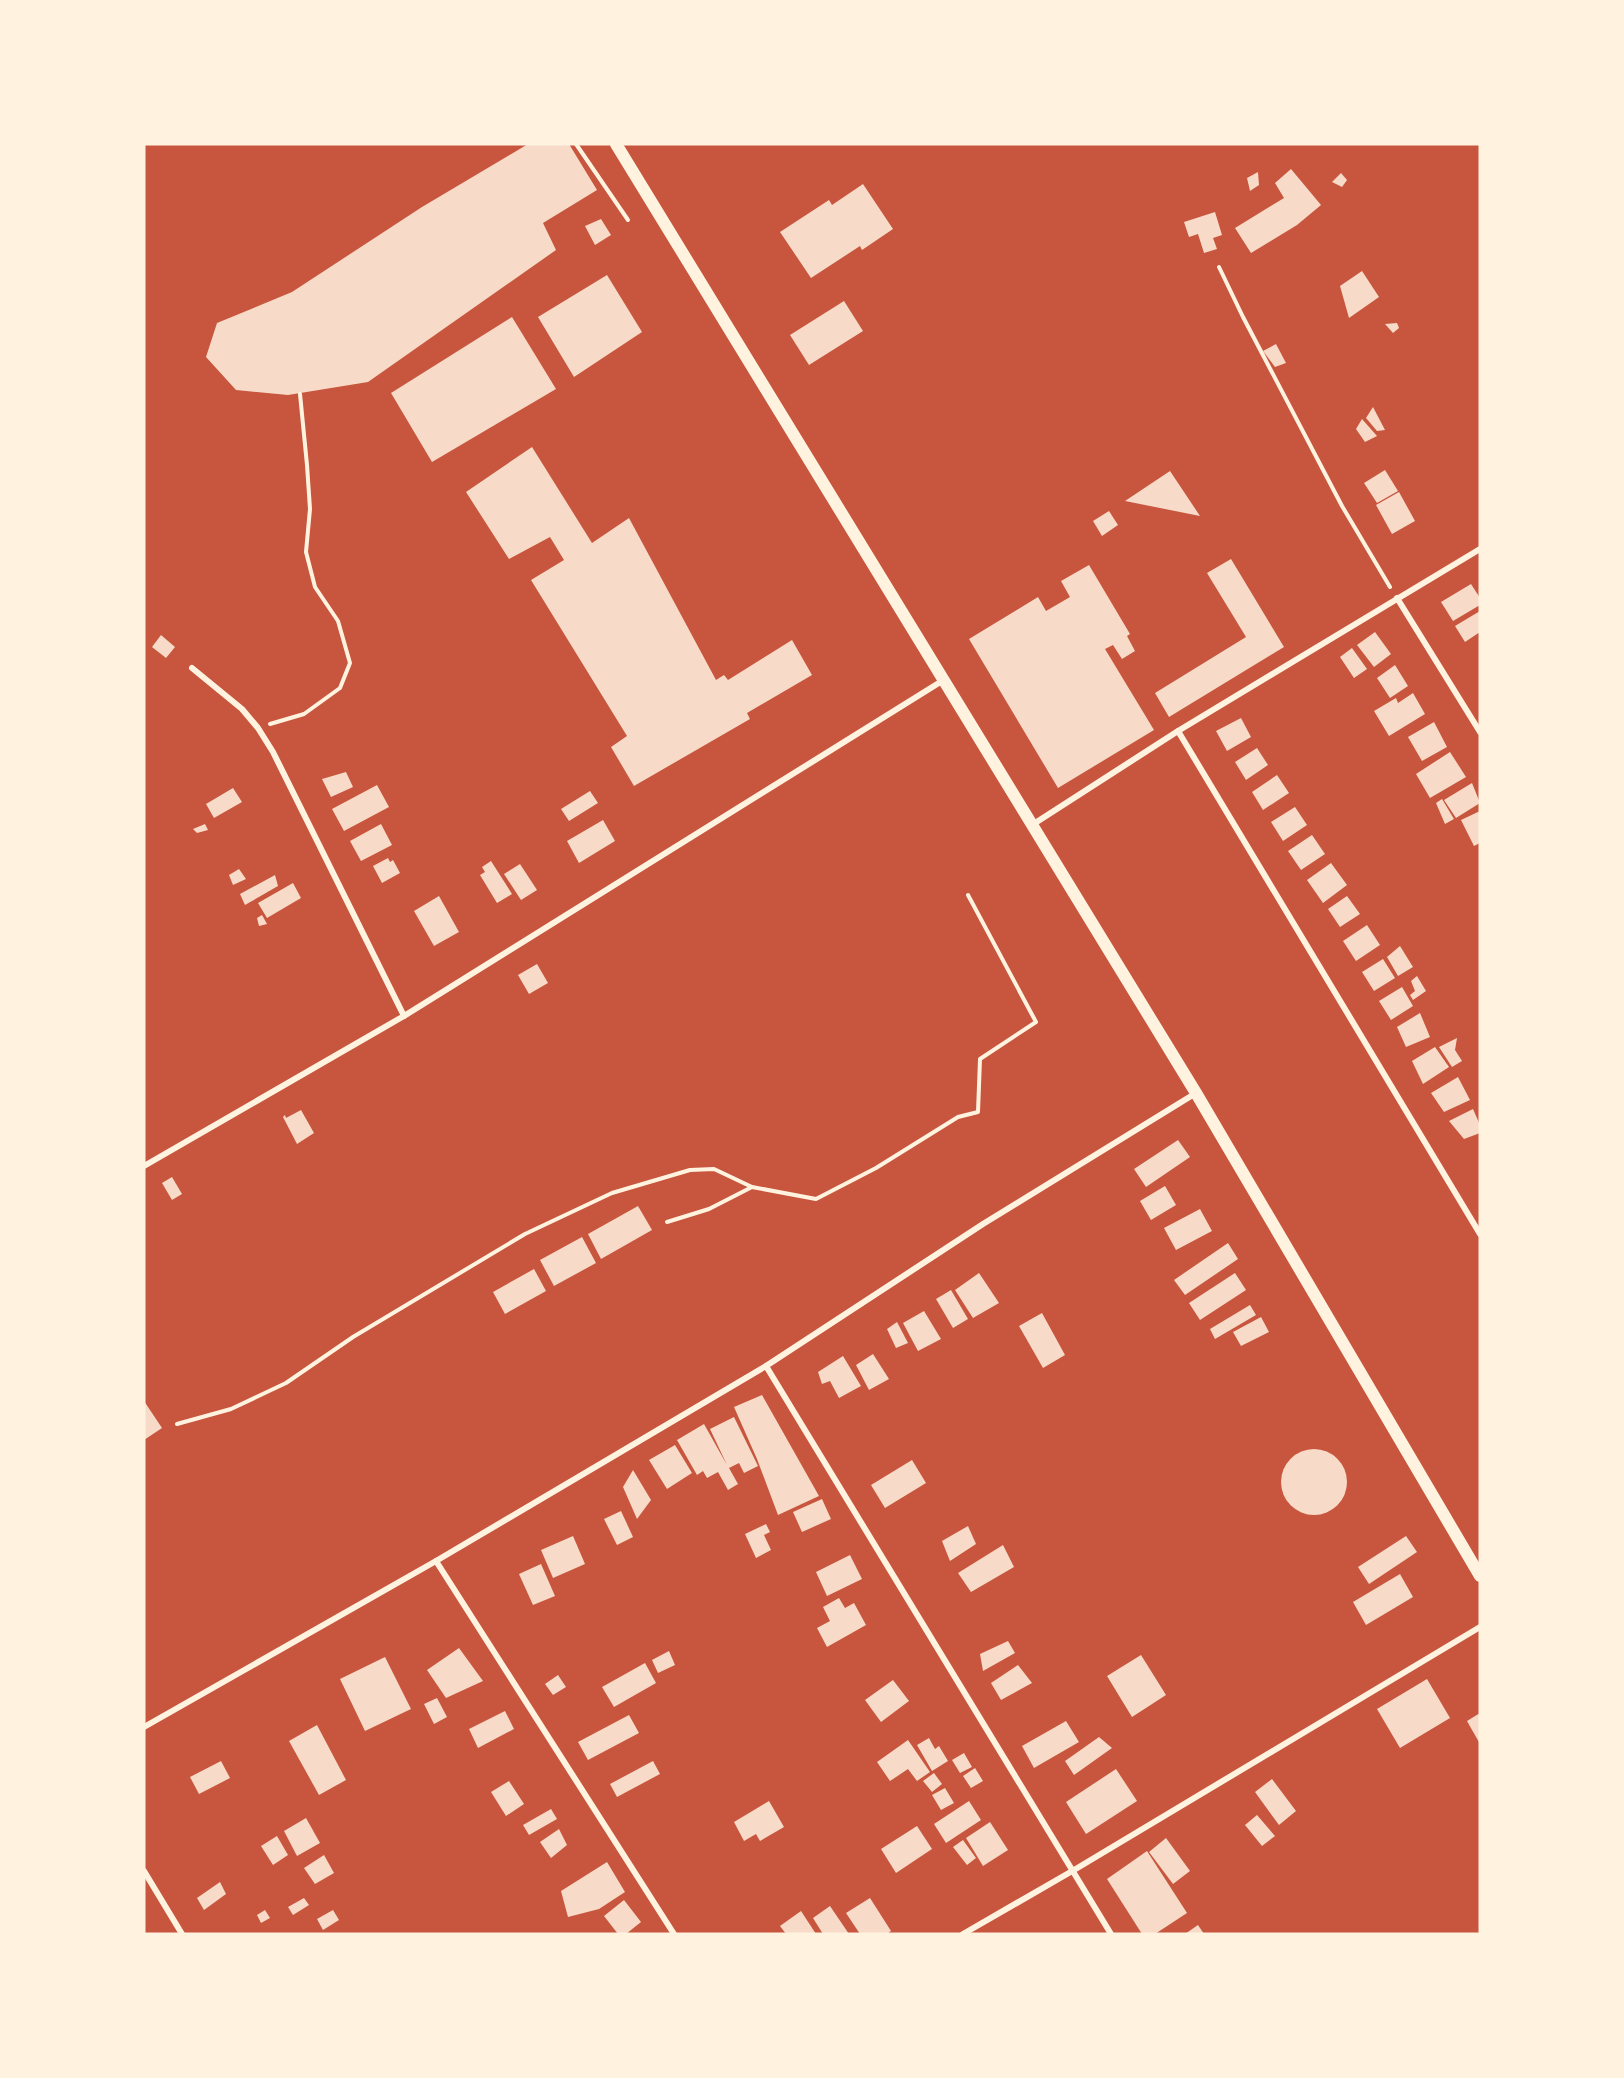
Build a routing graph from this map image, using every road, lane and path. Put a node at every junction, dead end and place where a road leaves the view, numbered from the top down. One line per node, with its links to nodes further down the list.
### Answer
1 (576, 144): 3 (path)
2 (616, 144): 9 (main road)
3 (628, 220)
4 (1219, 267): 7 (path)
5 (300, 393): 10 (path)
6 (1480, 549): 7 (street)
7 (1397, 598): 11 (street); 12 (street)
8 (192, 668): 10 (street)
9 (942, 681): 13 (main road); 15 (street)
10 (258, 728): 15 (street)
11 (1178, 731): 13 (street); 20 (street)
12 (1480, 732)
13 (1032, 826): 16 (main road)
14 (968, 895): 18 (path)
15 (404, 1016): 17 (street)
16 (1196, 1094): 21 (street); 24 (main road)
17 (144, 1166)
18 (752, 1187): 19 (path); 22 (path)
19 (667, 1222)
20 (1480, 1234)
21 (766, 1366): 23 (street); 27 (street)
22 (177, 1424)
23 (436, 1561): 26 (street); 30 (street)
24 (1480, 1576)
25 (1480, 1627): 27 (street)
26 (144, 1727)
27 (1074, 1870): 31 (street); 32 (street)
28 (144, 1871): 29 (street)
29 (182, 1934)
30 (675, 1934)
31 (963, 1934)
32 (1111, 1934)

